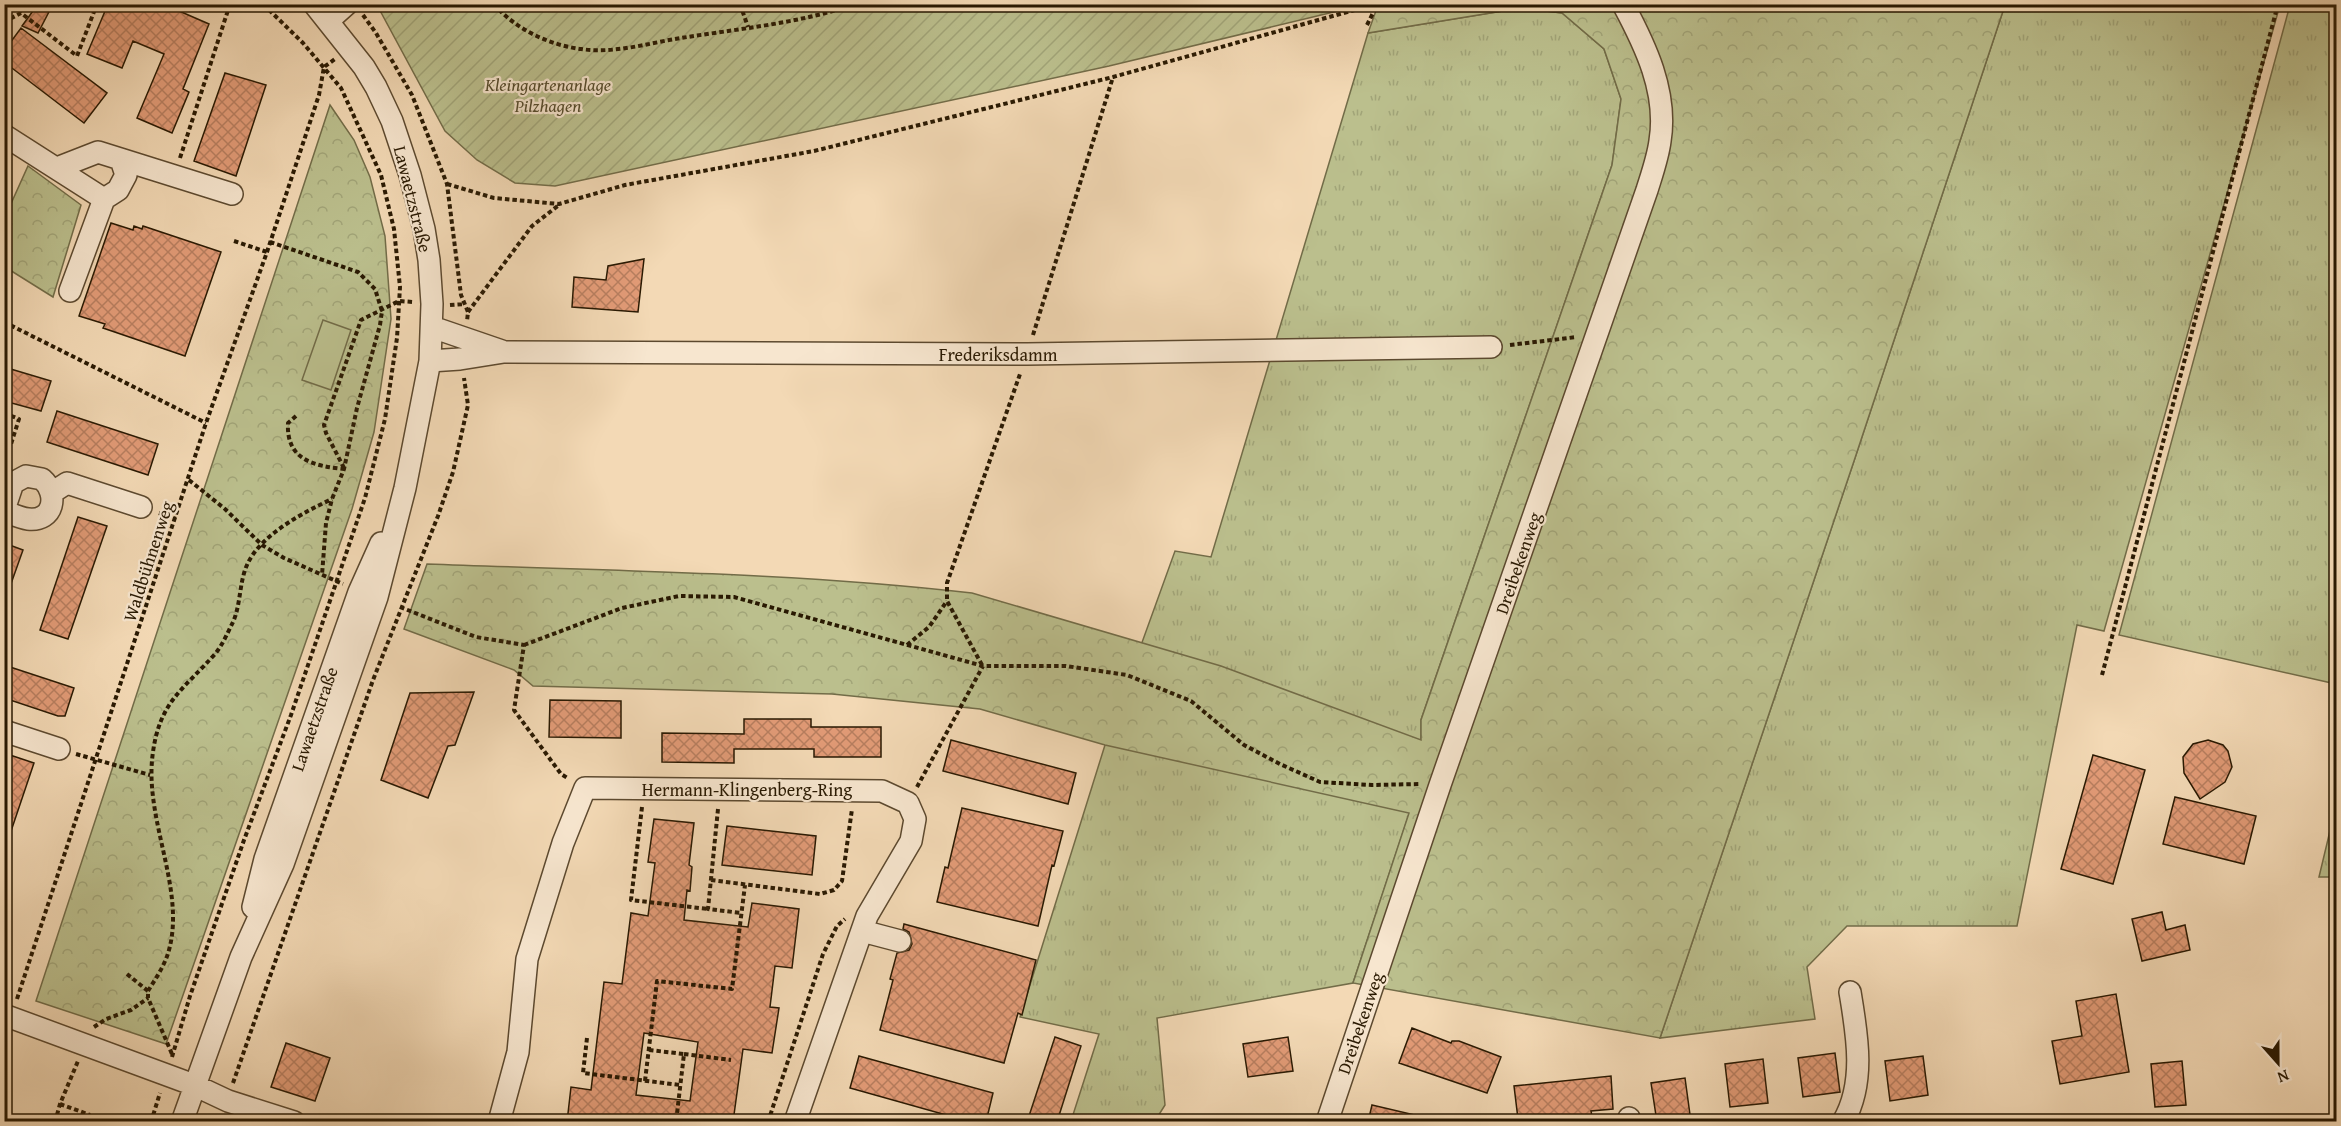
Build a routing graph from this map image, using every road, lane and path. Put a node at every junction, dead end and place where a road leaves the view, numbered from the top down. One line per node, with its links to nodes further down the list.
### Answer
1 (97, 4): 15 (path)
2 (230, 4): 23 (path)
3 (263, 4): 18 (path)
4 (314, 4): 14 (street, Lawaetzstraße)
5 (494, 4): 13 (path)
6 (505, 4): 13 (path)
7 (740, 4): 17 (path)
8 (855, 4): 17 (path)
9 (1377, 4): 16 (path); 19 (path)
10 (1623, 4): 37 (street, Dreibekenweg)
11 (2278, 4): 60 (path)
12 (353, 7): 14 (street); 26 (path)
13 (501, 12): 17 (path)
14 (328, 21): 32 (street, Lawaetzstraße)
15 (4, 22)
16 (1367, 25)
17 (748, 27)
18 (324, 67): 28 (path, Waldbühnenweg); 31 (path)
19 (1113, 77): 26 (path); 40 (path)
20 (4, 135): 22 (street)
21 (120, 159): 22 (street); 23 (street); 25 (street)
22 (57, 168): 25 (street)
23 (174, 176): 24 (street)
24 (232, 194)
25 (104, 199): 30 (street)
26 (559, 204): 34 (path)
27 (234, 241): 29 (path)
28 (270, 242): 29 (path, Waldbühnenweg); 33 (path)
29 (267, 252): 44 (path, Waldbühnenweg)
30 (70, 291)
31 (399, 301): 32 (path); 33 (path); 54 (path)
32 (432, 304): 36 (street, Lawaetzstraße)
33 (382, 311): 46 (path); 46 (path)
34 (468, 312)
35 (4, 322): 44 (path)
36 (432, 327): 39 (street, Frederiksdamm); 41 (street, Lawaetzstraße)
37 (1598, 335): 38 (path); 65 (street, Dreibekenweg)
38 (1491, 347): 40 (street, Frederiksdamm)
39 (504, 352): 40 (street, Frederiksdamm); 41 (street, Frederiksdamm)
40 (1027, 354): 56 (path)
41 (430, 361): 55 (street, Lawaetzstraße)
42 (4, 414): 45 (path)
43 (296, 416): 46 (path)
44 (206, 423): 47 (path, Waldbühnenweg)
45 (4, 465)
46 (344, 469): 49 (path)
47 (189, 480): 52 (path); 63 (path, Waldbühnenweg)
48 (53, 492): 50 (street); 51 (street); 51 (street)
49 (332, 499): 52 (path); 53 (path)
50 (141, 507)
51 (4, 511)
52 (262, 544): 53 (path); 64 (path)
53 (322, 575): 54 (path)
54 (336, 581): 55 (path); 85 (path)
55 (368, 594): 57 (path); 87 (street, Lawaetzstraße)
56 (947, 601): 58 (path); 59 (path)
57 (524, 645): 58 (path); 66 (path)
58 (906, 645): 59 (path)
59 (983, 666): 65 (path); 69 (path)
60 (2102, 675)
61 (4, 731): 62 (street)
62 (59, 749): 63 (path)
63 (96, 760): 64 (path); 80 (path, Waldbühnenweg)
64 (150, 775): 78 (path)
65 (1440, 785): 98 (street, Dreibekenweg)
66 (585, 788): 67 (street, Hermann-Klingenberg-Ring); 94 (street)
67 (644, 788): 68 (street, Hermann-Klingenberg-Ring); 73 (path)
68 (855, 790): 69 (street, Hermann-Klingenberg-Ring); 72 (path)
69 (908, 803): 75 (street)
70 (716, 825): 71 (path)
71 (711, 880): 72 (path); 73 (path)
72 (745, 885): 74 (path)
73 (708, 909): 74 (path)
74 (741, 913): 82 (path)
75 (864, 923): 76 (street); 96 (path); 97 (street)
76 (900, 941)
77 (127, 974): 78 (path)
78 (148, 991): 85 (path)
79 (1850, 992): 99 (street)
80 (8, 1016): 85 (street)
81 (587, 1038): 86 (path)
82 (649, 1050): 83 (path); 86 (path)
83 (684, 1054): 84 (path); 88 (path)
84 (731, 1060)
85 (169, 1065): 87 (street); 91 (path)
86 (645, 1081): 88 (path)
87 (194, 1085): 92 (street, Lawaetzstraße); 93 (street)
88 (680, 1085): 95 (path)
89 (60, 1104): 90 (path)
90 (90, 1115)
91 (151, 1122)
92 (182, 1122)
93 (294, 1122)
94 (499, 1122)
95 (676, 1122)
96 (768, 1122)
97 (795, 1122)
98 (1327, 1122)
99 (1844, 1122)

